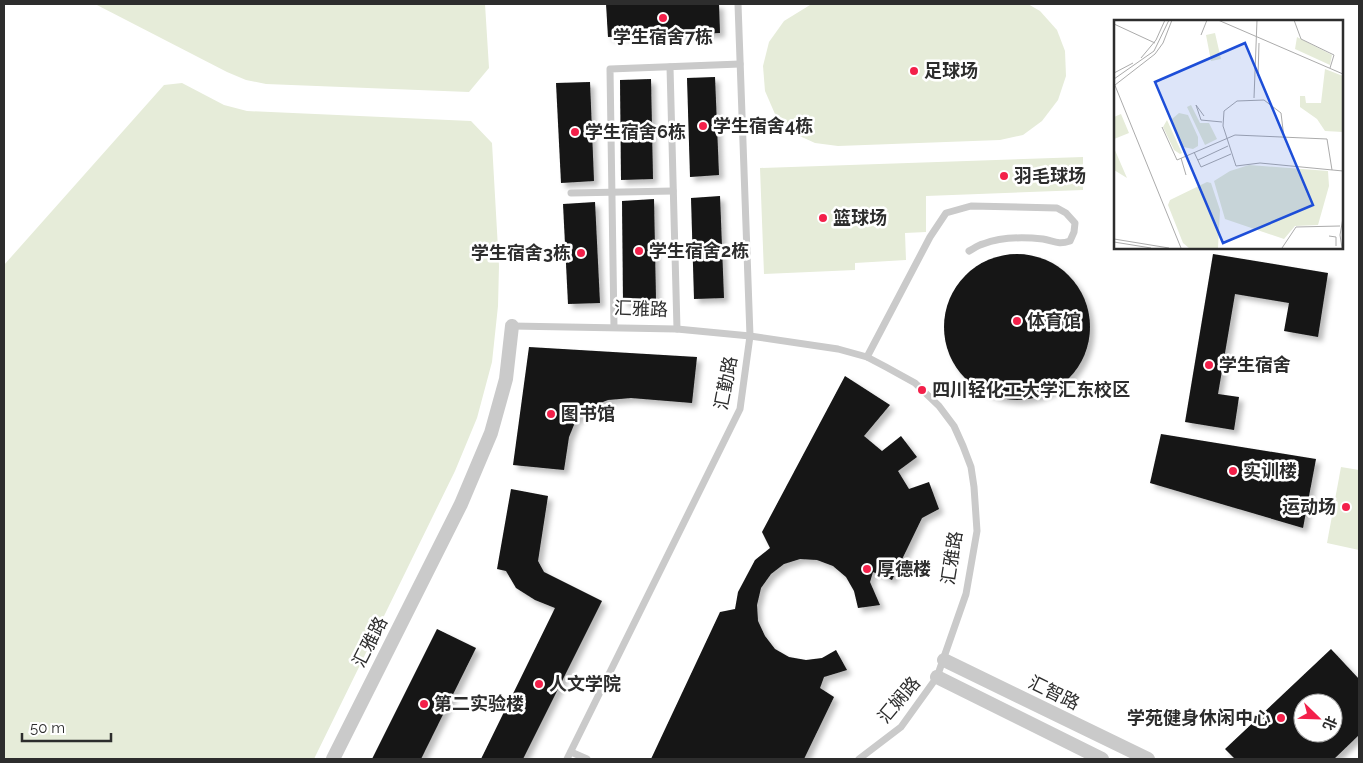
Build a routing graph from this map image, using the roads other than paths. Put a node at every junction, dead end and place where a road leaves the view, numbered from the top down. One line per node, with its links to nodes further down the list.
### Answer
1 (738, 4): 2 (lane, 汇勤路)
2 (740, 64): 3 (lane); 11 (lane, 汇勤路)
3 (670, 67): 4 (lane); 5 (lane)
4 (613, 191): 5 (lane); 6 (lane); 9 (lane)
5 (673, 191): 10 (lane)
6 (571, 193)
7 (969, 251): 12 (lane)
8 (512, 326): 9 (lane, 汇雅路); 16 (street, 汇雅路)
9 (614, 327): 10 (lane, 汇雅路)
10 (677, 329): 11 (lane, 汇雅路)
11 (750, 336): 12 (lane, 汇雅路); 15 (lane, 汇勤路)
12 (867, 357): 13 (lane, 汇雅路)
13 (944, 660): 14 (lane, 汇雅路); 20 (street, 汇智路)
14 (937, 676): 18 (lane, 汇娴路); 19 (street)
15 (569, 756): 17 (lane)
16 (333, 759)
17 (588, 759)
18 (859, 759)
19 (1102, 759)
20 (1148, 759)

